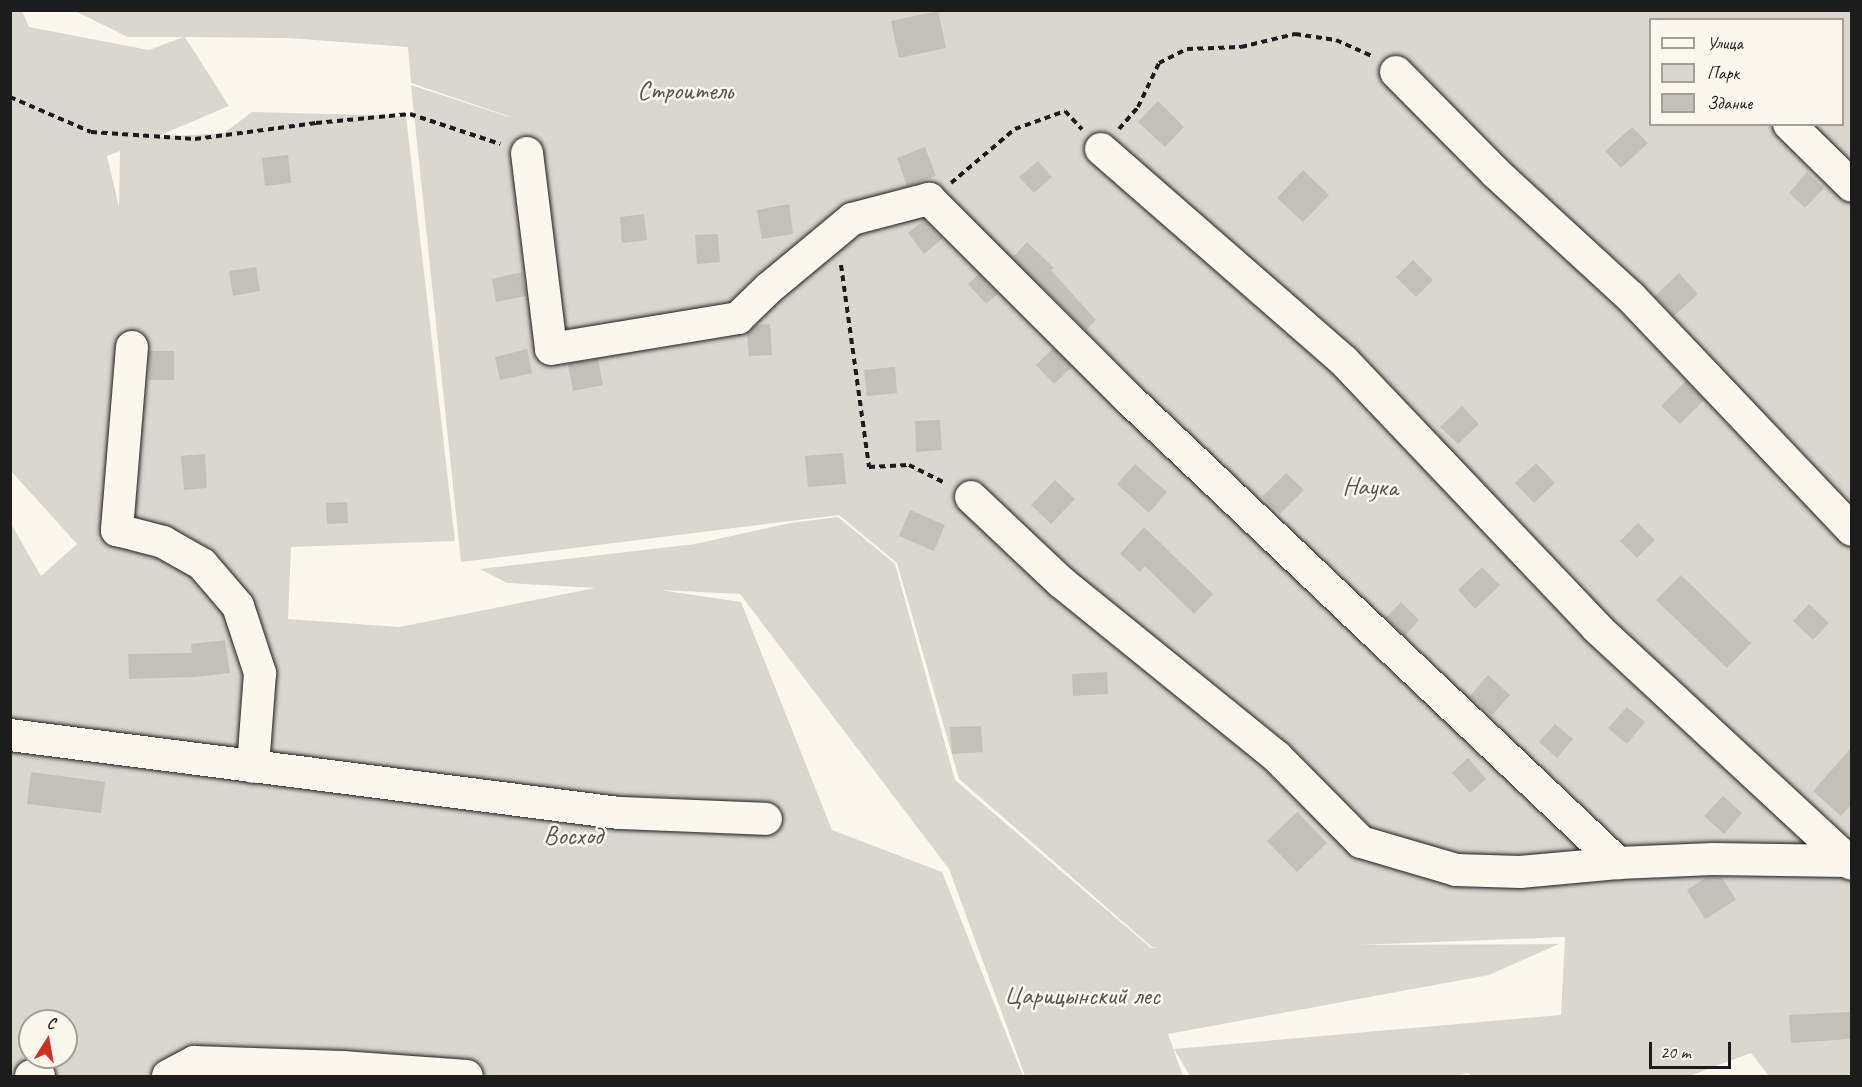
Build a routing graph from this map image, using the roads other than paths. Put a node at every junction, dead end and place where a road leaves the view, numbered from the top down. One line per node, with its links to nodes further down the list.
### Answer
1 (1396, 72): 8 (lane)
2 (1791, 126): 5 (lane)
3 (1101, 149): 13 (lane)
4 (527, 153): 12 (lane)
5 (1851, 186)
6 (132, 347): 10 (lane)
7 (971, 497): 12 (lane)
8 (1851, 530)
9 (10, 735): 10 (lane)
10 (254, 766): 11 (lane)
11 (766, 819)
12 (1618, 863): 13 (lane)
13 (1850, 863)
14 (31, 1077): 15 (lane)
15 (39, 1077)
16 (168, 1077): 17 (lane)
17 (467, 1077)

